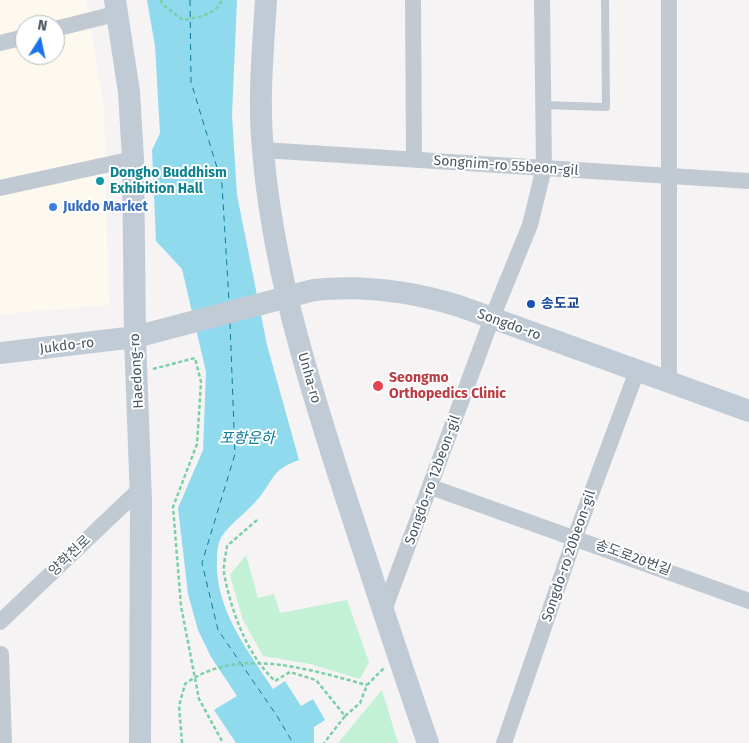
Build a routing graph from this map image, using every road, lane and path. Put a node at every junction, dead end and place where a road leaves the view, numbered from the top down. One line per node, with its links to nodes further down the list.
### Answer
1 (161, 0): 2 (path)
2 (222, 0)
3 (266, 0): 13 (street, Unha-ro)
4 (413, 0): 15 (street)
5 (542, 0): 12 (street, Songdo-ro 12beon-gil)
6 (605, 0): 12 (lane)
7 (669, 0): 17 (street)
8 (117, 6): 9 (street); 14 (street, Haedong-ro)
9 (65, 25)
10 (15, 39): 11 (street)
11 (0, 43)
12 (543, 105): 16 (street, Songdo-ro 12beon-gil)
13 (262, 150): 15 (street, Songnim-ro 55beon-gil); 20 (street, Unha-ro)
14 (133, 159): 19 (street); 22 (street, Haedong-ro)
15 (414, 159): 16 (street, Songnim-ro 55beon-gil)
16 (544, 168): 17 (street, Songnim-ro 55beon-gil); 21 (street, Songdo-ro 12beon-gil)
17 (670, 176): 18 (street, Songnim-ro 55beon-gil); 26 (street)
18 (749, 181)
19 (0, 188)
20 (287, 296): 21 (street, Songdo-ro); 22 (street, Songdo-ro); 33 (street, Unha-ro)
21 (492, 318): 24 (street, Songdo-ro); 28 (street, Songdo-ro 12beon-gil)
22 (135, 337): 23 (street, Jukdo-ro); 25 (street, Haedong-ro)
23 (0, 353)
24 (637, 371): 26 (street, Songdo-ro); 31 (street, Songdo-ro 20beon-gil)
25 (137, 372): 29 (street, Haedong-ro); 42 (path)
26 (669, 382): 27 (street, Songdo-ro)
27 (749, 411)
28 (431, 486): 31 (street, 송도로20번길); 33 (street, Songdo-ro 12beon-gil)
29 (140, 489): 34 (street, 양학천로); 40 (street, Haedong-ro)
30 (257, 520): 38 (path)
31 (575, 537): 32 (street, 송도로20번길); 45 (street, Songdo-ro 20beon-gil)
32 (749, 601)
33 (383, 613): 36 (street, Unha-ro)
34 (0, 622)
35 (1, 654): 39 (street)
36 (397, 655): 37 (path); 44 (street, Unha-ro)
37 (367, 686): 38 (path); 41 (path, bridge)
38 (345, 716): 43 (path)
39 (4, 743)
40 (140, 743)
41 (182, 743)
42 (223, 743)
43 (324, 743)
44 (428, 743)
45 (504, 743)

